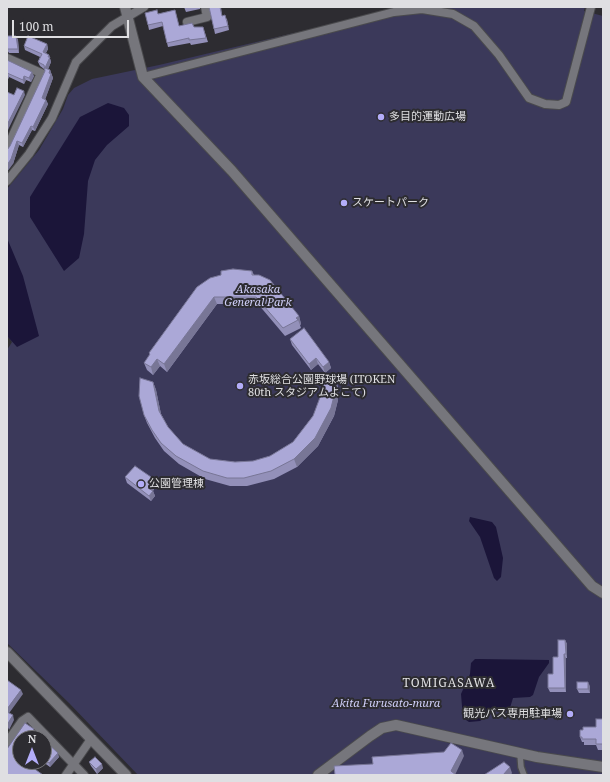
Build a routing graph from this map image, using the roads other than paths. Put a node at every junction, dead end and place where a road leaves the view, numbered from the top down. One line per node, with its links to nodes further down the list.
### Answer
1 (144, 7): 4 (street)
2 (205, 7): 5 (street)
3 (591, 7): 7 (street)
4 (127, 12): 7 (street); 9 (street)
5 (187, 22)
6 (7, 58): 8 (street)
7 (143, 77): 10 (street)
8 (7, 148)
9 (7, 181)
10 (603, 593)
11 (7, 652): 12 (street)
12 (91, 739): 15 (street); 19 (street)
13 (7, 742): 15 (street)
14 (520, 754): 16 (street); 20 (street); 21 (street)
15 (74, 764): 17 (street); 18 (street)
16 (603, 767)
17 (66, 775)
18 (84, 775)
19 (126, 775)
20 (318, 775)
21 (524, 775)

